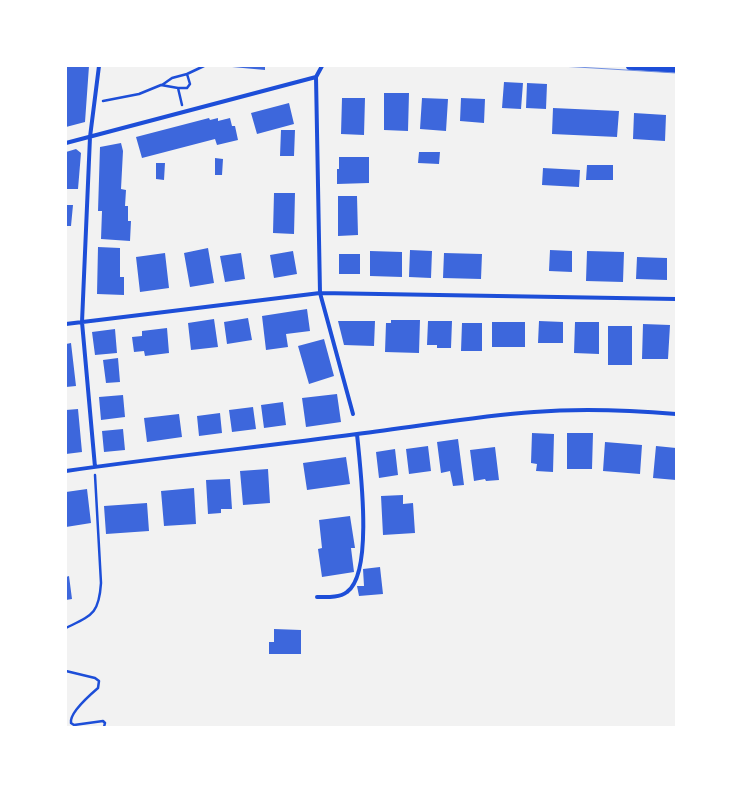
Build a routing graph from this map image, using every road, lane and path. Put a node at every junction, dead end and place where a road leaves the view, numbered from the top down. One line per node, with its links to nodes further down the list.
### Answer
1 (99, 66): 10 (street)
2 (204, 66): 6 (path)
3 (322, 66): 7 (street)
4 (630, 66): 5 (main road)
5 (676, 69)
6 (187, 74): 8 (path); 9 (path)
7 (316, 77): 11 (street); 14 (street)
8 (161, 85): 9 (path); 10 (path)
9 (178, 88): 11 (path)
10 (94, 103): 12 (street)
11 (184, 111): 12 (street)
12 (90, 137): 13 (street); 16 (street)
13 (66, 143)
14 (320, 293): 15 (street); 16 (street); 18 (street)
15 (676, 299)
16 (82, 322): 17 (street); 21 (street)
17 (66, 324)
18 (353, 414)
19 (676, 414): 20 (street)
20 (357, 434): 21 (street); 24 (street)
21 (94, 467): 22 (street)
22 (66, 471)
23 (95, 478): 25 (path)
24 (317, 597)
25 (66, 628)
26 (66, 671): 27 (path)
27 (104, 727)

